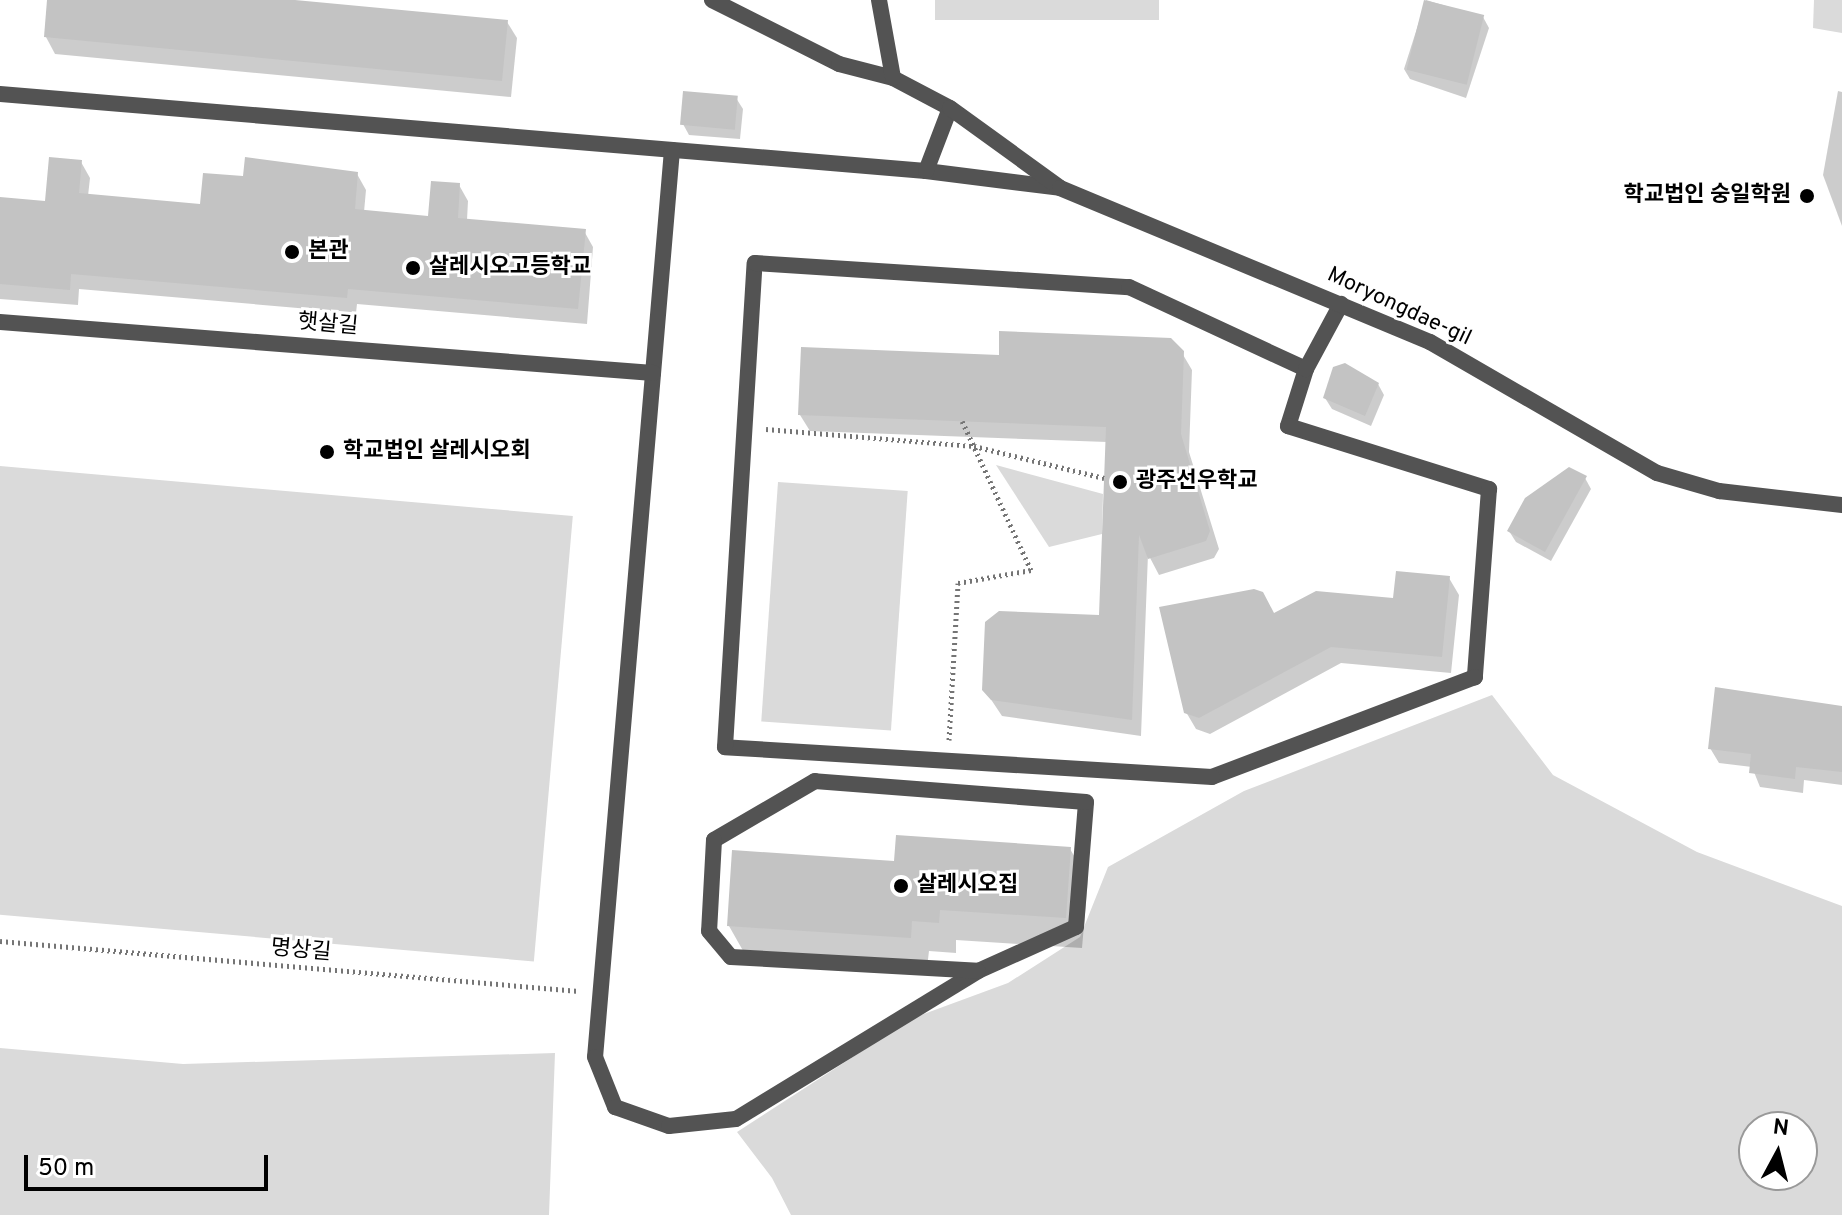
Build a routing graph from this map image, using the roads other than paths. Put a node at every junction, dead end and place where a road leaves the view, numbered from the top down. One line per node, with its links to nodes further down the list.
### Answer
1 (712, 0): 3 (street)
2 (879, 0): 3 (street)
3 (893, 78): 5 (street)
4 (0, 94): 6 (street, Moryongdae-gil)
5 (950, 108): 7 (street); 8 (street)
6 (672, 150): 7 (street, Moryongdae-gil); 12 (street)
7 (926, 171): 8 (street, Moryongdae-gil)
8 (1060, 188): 9 (street, Moryongdae-gil)
9 (1341, 304): 11 (street); 13 (street, Moryongdae-gil)
10 (0, 322): 12 (street, 햇살길)
11 (1306, 369): 11 (street)
12 (653, 373): 14 (street)
13 (1842, 505)
14 (978, 971): 14 (street)

